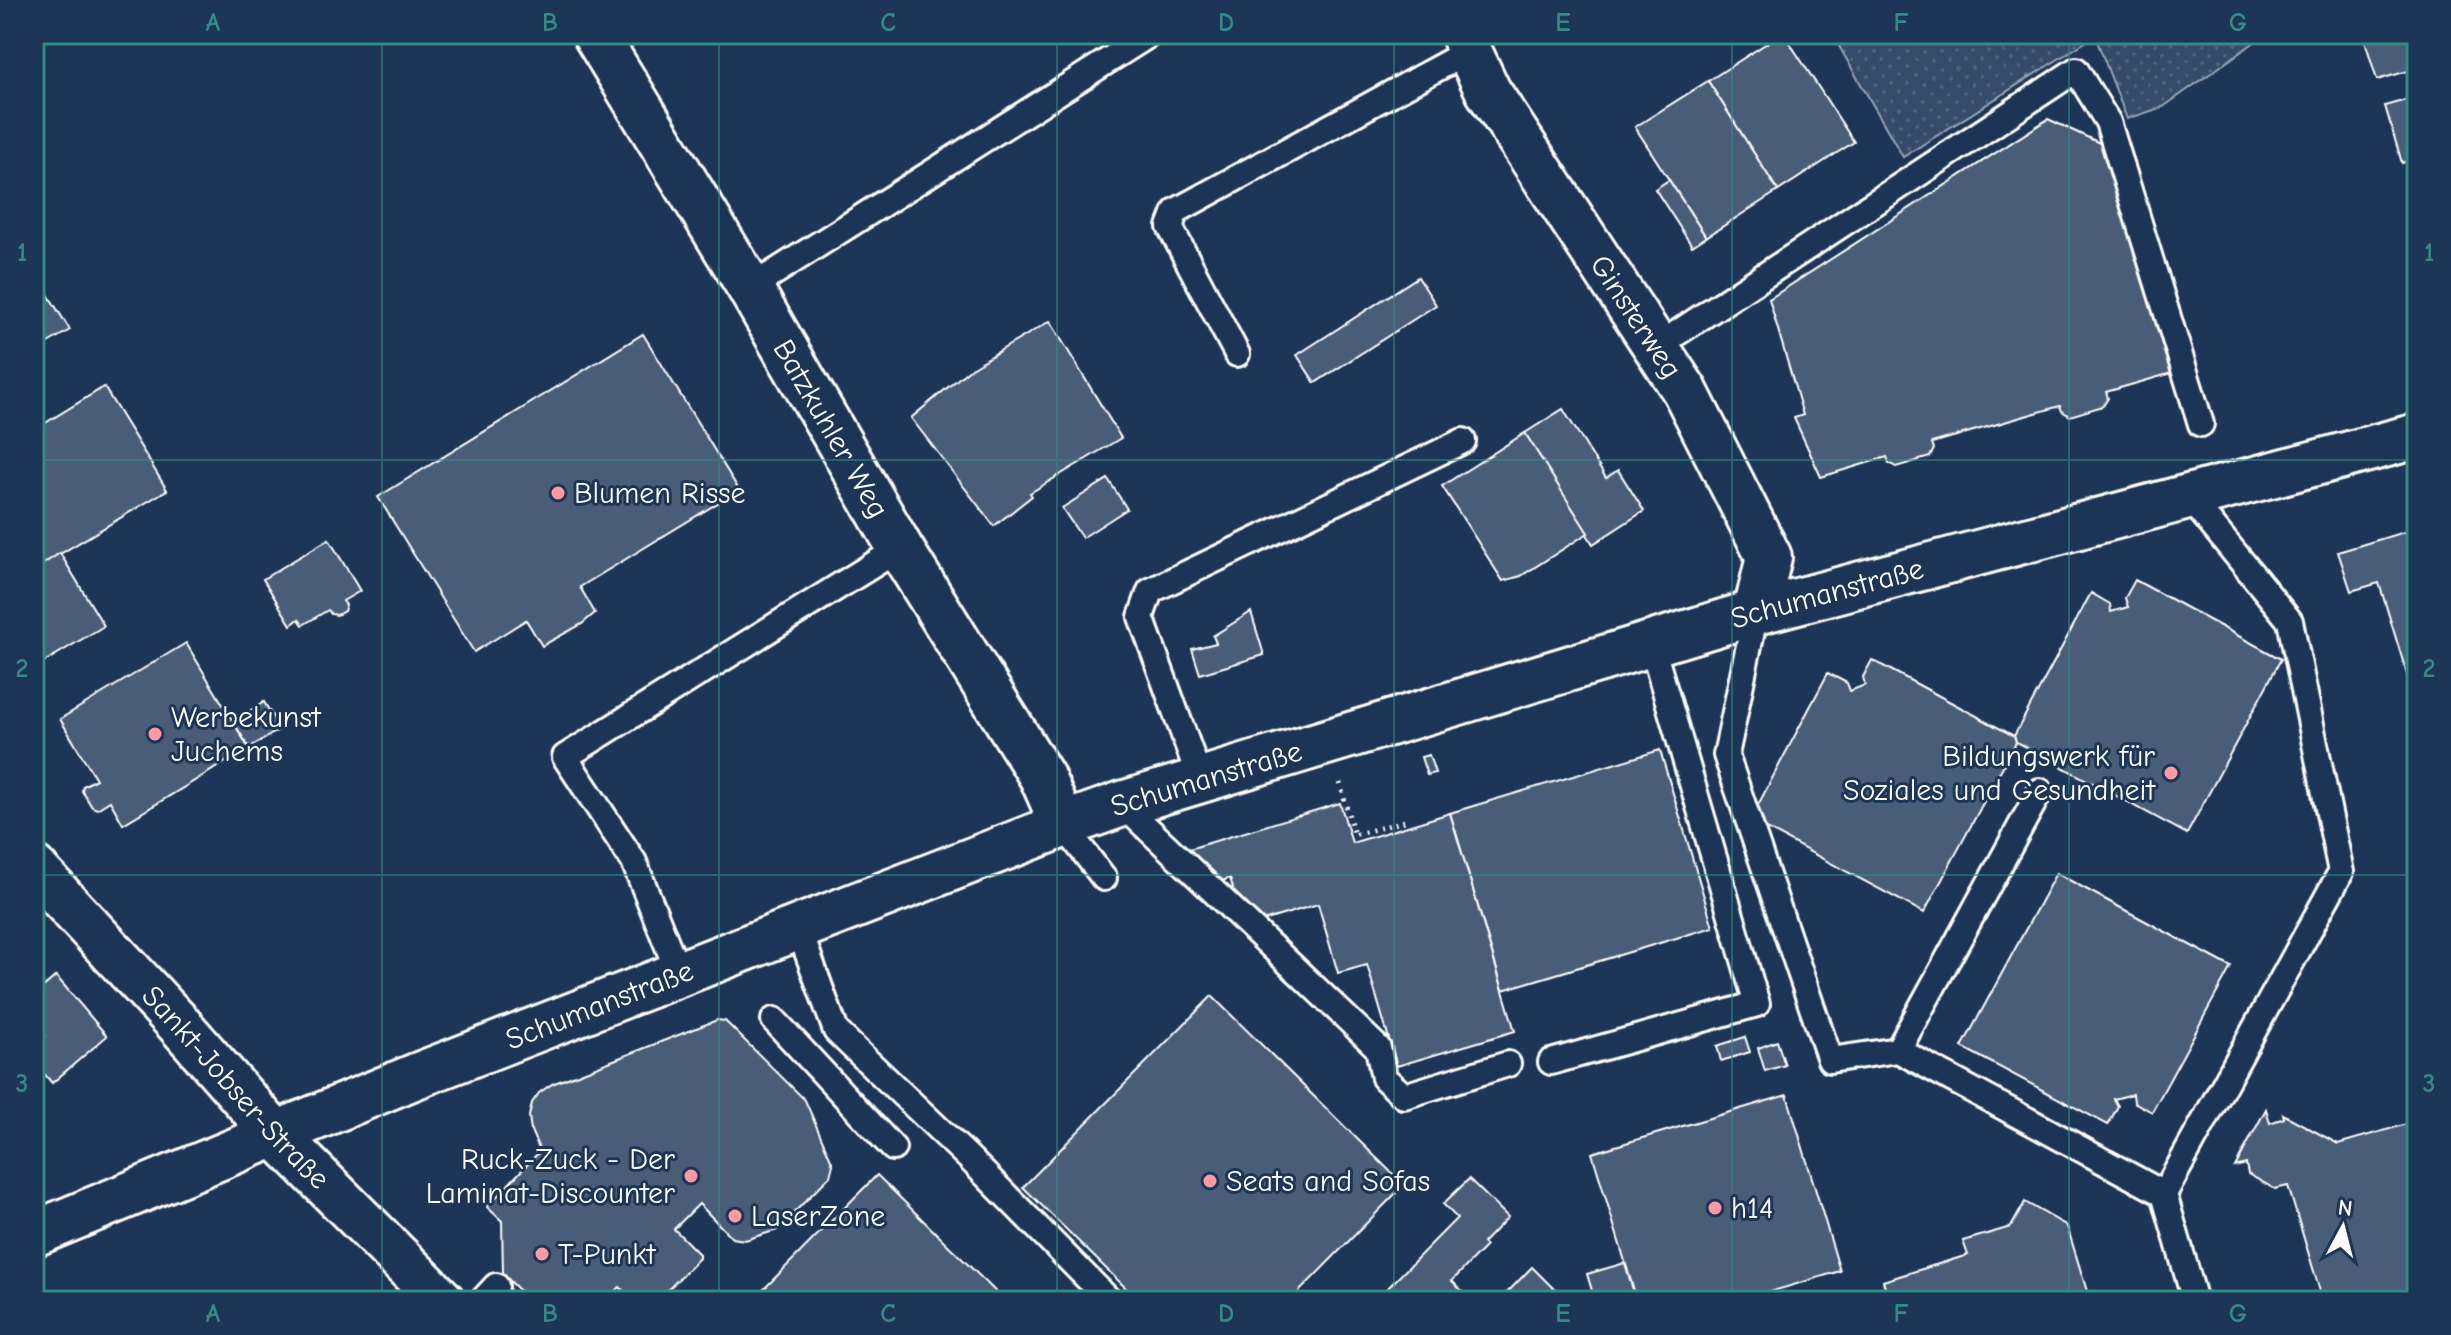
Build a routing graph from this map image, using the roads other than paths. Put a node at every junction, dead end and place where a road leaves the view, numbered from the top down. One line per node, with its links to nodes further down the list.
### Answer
1 (595, 34): 4 (street, Batzkuhler Weg)
2 (1150, 34): 4 (lane)
3 (1467, 43): 5 (street, Ginsterweg); 6 (lane)
4 (750, 288): 11 (street, Batzkuhler Weg)
5 (1656, 347): 7 (lane); 12 (street, Ginsterweg)
6 (1237, 354)
7 (2201, 424)
8 (2417, 436): 10 (street, Schumanstraße)
9 (1463, 441): 14 (lane)
10 (2190, 498): 12 (street, Schumanstraße); 28 (lane)
11 (900, 548): 17 (street, Batzkuhler Weg); 21 (lane)
12 (1756, 612): 13 (street, Schumanstraße); 23 (lane)
13 (1651, 643): 14 (street, Schumanstraße); 24 (lane)
14 (1200, 779): 16 (street, Schumanstraße)
15 (2040, 791): 23 (lane)
16 (1122, 804): 17 (street, Schumanstraße); 25 (lane)
17 (1063, 825): 19 (lane); 20 (street, Schumanstraße)
18 (34, 868): 26 (street, Sankt-Jobser-Straße)
19 (1104, 878)
20 (798, 927): 21 (street, Schumanstraße); 31 (lane)
21 (679, 974): 26 (street, Schumanstraße)
22 (774, 1020): 27 (lane)
23 (1898, 1050): 28 (lane)
24 (1551, 1062)
25 (1508, 1064)
26 (276, 1135): 29 (street, Schumanstraße); 30 (street, Sankt-Jobser-Straße)
27 (893, 1148)
28 (2164, 1194): 32 (lane)
29 (34, 1234)
30 (442, 1301)
31 (1110, 1301)
32 (2195, 1301)

